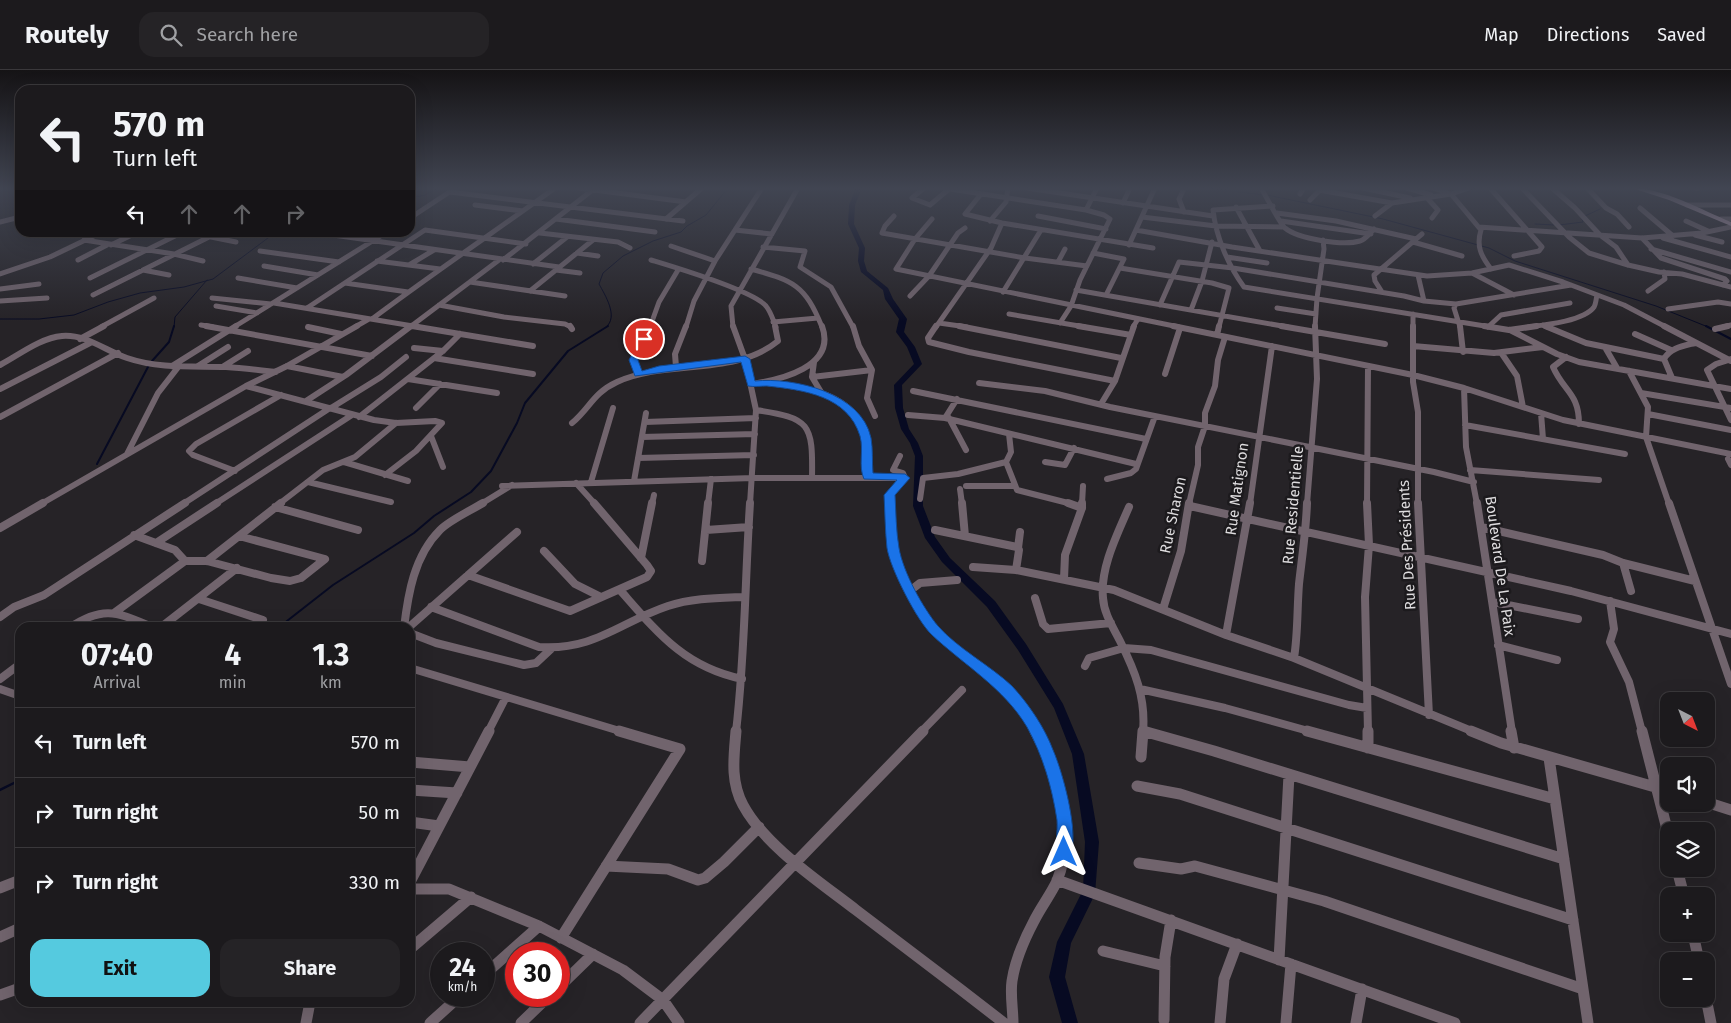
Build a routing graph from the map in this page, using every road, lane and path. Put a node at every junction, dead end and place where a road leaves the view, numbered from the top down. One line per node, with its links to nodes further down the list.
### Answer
1 (444, 232): 42 (street)
2 (494, 232): 42 (street)
3 (733, 232): 88 (street)
4 (758, 232): 27 (street)
5 (883, 232): 44 (street)
6 (921, 232): 44 (street)
7 (959, 232): 57 (street)
8 (998, 232): 69 (street)
9 (1040, 232): 81 (street)
10 (1056, 232): 47 (street)
11 (1104, 232): 47 (street)
12 (1135, 232): 58 (street)
13 (1152, 232): 52 (street)
14 (1218, 232): 59 (street)
15 (1249, 232): 70 (street)
16 (1294, 232): 48 (street)
17 (1360, 232): 28 (street)
18 (1386, 232): 50 (street)
19 (1481, 232): 104 (street)
20 (1531, 232): 78 (street)
21 (1565, 232): 93 (street)
22 (1571, 232): 31 (street)
23 (1598, 232): 31 (street)
24 (1669, 232): 32 (street)
25 (1700, 232): 30 (street)
26 (540, 233): 40 (street); 54 (street)
27 (772, 234): 61 (street)
28 (1371, 234): 48 (street)
29 (1422, 234): 50 (street)
30 (1692, 234): 32 (street); 53 (street)
31 (1600, 235): 43 (street); 93 (street)
32 (1673, 236): 41 (street)
33 (91, 237): 45 (street)
34 (127, 237): 55 (street)
35 (174, 237): 67 (street)
36 (211, 237): 51 (street); 74 (street)
37 (346, 237): 49 (street)
38 (380, 237): 49 (street)
39 (415, 237): 56 (street)
40 (567, 237): 46 (street); 92 (street)
41 (1660, 237): 43 (street); 80 (street)
42 (486, 238): 54 (street); 75 (street)
43 (1642, 238): 64 (street)
44 (915, 239): 57 (street); 116 (street)
45 (84, 240): 55 (street); 112 (street)
46 (593, 240): 62 (street); 72 (street)
47 (1101, 240): 58 (street); 73 (street)
48 (1323, 240): 85 (street, Rue Residentielle)
49 (374, 241): 56 (street); 89 (street)
50 (1414, 241): 77 (street); 103 (street)
51 (236, 242)
52 (1212, 242): 59 (street); 97 (street)
53 (1722, 242)
54 (526, 244): 83 (street)
55 (110, 245): 67 (street); 82 (street)
56 (403, 245): 65 (street); 87 (street)
57 (951, 245): 69 (street); 116 (street)
58 (1129, 245): 63 (street)
59 (1223, 245): 70 (street); 79 (street)
60 (671, 246): 88 (street)
61 (763, 247): 102 (street); 231 (street)
62 (630, 248)
63 (1153, 248)
64 (1651, 249): 109 (street); 128 (street)
65 (434, 250): 75 (street); 95 (street)
66 (1065, 250): 90 (street)
67 (147, 251): 74 (street); 118 (street)
68 (260, 251): 89 (street)
69 (989, 251): 81 (street); 126 (street)
70 (1260, 251): 71 (street)
71 (1268, 252): 85 (street); 91 (street)
72 (577, 253): 76 (street); 101 (street)
73 (1093, 253): 96 (street); 98 (street)
74 (174, 254): 86 (street); 105 (street)
75 (463, 255): 83 (street); 100 (street)
76 (598, 256)
77 (1462, 256)
78 (1514, 256)
79 (1227, 257): 91 (street); 99 (street)
80 (1731, 257)
81 (1025, 258): 90 (street); 136 (street)
82 (78, 260)
83 (501, 260): 92 (street); 122 (street)
84 (651, 260): 106 (street)
85 (1322, 260): 103 (street); 123 (street, Rue Residentielle)
86 (203, 261)
87 (377, 261): 95 (street); 124 (street)
88 (715, 261): 120 (street)
89 (339, 262): 114 (street)
90 (1058, 262): 96 (street)
91 (1267, 263): 111 (street)
92 (533, 264): 101 (street)
93 (1628, 265): 108 (street)
94 (264, 266): 114 (street)
95 (409, 266): 100 (street)
96 (1087, 266): 132 (street)
97 (1206, 266): 99 (street); 117 (street); 121 (street)
98 (1120, 268): 117 (street); 140 (street)
99 (1233, 268): 111 (street); 148 (street)
100 (440, 269): 135 (street)
101 (558, 269): 110 (street); 133 (street)
102 (751, 269): 134 (street); 169 (street)
103 (1380, 269): 115 (street); 137 (street)
104 (1491, 269): 107 (street); 127 (street)
105 (143, 270): 113 (street); 139 (street)
106 (678, 270): 120 (street); 235 (street)
107 (1472, 272): 115 (street); 141 (street)
108 (1664, 272): 128 (street); 138 (street)
109 (1731, 272)
110 (580, 273)
111 (1265, 273): 123 (street)
112 (0, 274)
113 (169, 275)
114 (318, 275): 130 (street)
115 (1418, 275): 151 (street)
116 (929, 276): 126 (street); 144 (street)
117 (1171, 277): 121 (street); 159 (street)
118 (90, 278)
119 (238, 278): 130 (street)
120 (705, 279): 134 (street); 229 (street)
121 (1202, 281): 163 (street); 168 (street)
122 (470, 282): 133 (street); 156 (street)
123 (1319, 282): 137 (street); 148 (street, Rue Residentielle)
124 (345, 283): 135 (street); 160 (street)
125 (39, 284): 131 (street)
126 (964, 284): 136 (street); 175 (street)
127 (1572, 285): 141 (street); 142 (street)
128 (1723, 285): 129 (street)
129 (1731, 287)
130 (297, 288): 153 (street)
131 (0, 289)
132 (1076, 290): 140 (street); 158 (street)
133 (530, 291): 143 (street)
134 (738, 291): 174 (street); 219 (street)
135 (408, 292): 171 (street)
136 (1003, 292): 158 (street)
137 (1382, 292): 151 (street)
138 (1648, 292)
139 (93, 295)
140 (1106, 295): 150 (street)
141 (1514, 295): 154 (street)
142 (1598, 295): 178 (street); 197 (street)
143 (564, 296)
144 (910, 296)
145 (46, 298): 149 (street)
146 (154, 298): 195 (street)
147 (212, 298): 153 (street)
148 (1317, 298): 166 (street, Rue Residentielle); 167 (street)
149 (0, 301)
150 (1135, 301): 159 (street); 170 (street)
151 (1424, 301): 154 (street)
152 (1570, 303): 182 (street)
153 (272, 304): 160 (street); 164 (street)
154 (1456, 304): 173 (street)
155 (1731, 304): 162 (street)
156 (439, 305): 180 (street); 184 (street)
157 (216, 306): 164 (street)
158 (1071, 306): 170 (street); 176 (street)
159 (1160, 306): 163 (street)
160 (307, 308): 171 (street)
161 (1277, 308): 166 (street)
162 (1668, 309)
163 (1191, 310): 168 (street)
164 (257, 313): 186 (street)
165 (1009, 314): 176 (street)
166 (1316, 314): 188 (street, Rue Residentielle)
167 (1413, 314): 173 (street); 202 (street, Rue Des Présidents)
168 (1222, 316): 188 (street); 192 (street)
169 (818, 318): 174 (street); 222 (street)
170 (1130, 318): 172 (street)
171 (371, 319): 180 (street); 189 (street)
172 (1138, 319): 183 (street); 193 (street)
173 (1459, 321): 182 (street); 210 (street)
174 (773, 322): 219 (street)
175 (939, 323): 217 (street); 242 (street)
176 (1060, 323): 193 (street)
177 (201, 325): 186 (street)
178 (1542, 325): 187 (street); 206 (street)
179 (1731, 325): 185 (street)
180 (412, 326): 190 (street); 214 (street)
181 (308, 327): 189 (street)
182 (1488, 327): 187 (street)
183 (1180, 328): 192 (street); 236 (street)
184 (572, 329)
185 (1715, 329)
186 (229, 330): 199 (street); 224 (street)
187 (1509, 330): 204 (street)
188 (1315, 332): 198 (street); 213 (street, Rue Residentielle)
189 (341, 334): 199 (street)
190 (460, 334): 200 (street); 207 (street)
191 (1635, 334): 208 (street)
192 (1217, 335): 194 (street)
193 (1131, 336): 217 (street)
194 (1225, 337): 201 (street); 281 (street, Rue Sharon)
195 (80, 339): 196 (street); 223 (street)
196 (90, 343): 211 (street); 250 (street)
197 (1695, 343): 208 (street); 221 (street)
198 (1385, 344)
199 (318, 346): 214 (street); 226 (street)
200 (533, 346)
201 (1272, 346): 213 (street); 287 (street, Rue Matignon)
202 (1413, 346): 210 (street); 237 (street, Rue Des Présidents)
203 (228, 347): 228 (street)
204 (1543, 347): 212 (street); 218 (street)
205 (414, 348): 207 (street)
206 (1606, 349): 220 (street); 230 (street)
207 (443, 350): 216 (street)
208 (1671, 350): 220 (street)
209 (248, 351): 225 (street)
210 (1463, 352): 212 (street)
211 (118, 353): 224 (street); 273 (street)
212 (1502, 354): 260 (street)
213 (1315, 355): 227 (street); 292 (street, Rue Residentielle)
214 (372, 356): 238 (street)
215 (406, 357): 261 (street)
216 (434, 358): 234 (street); 241 (street)
217 (1121, 358): 242 (street)
218 (1566, 358): 230 (street); 279 (street)
219 (745, 359): 229 (street); 246 (street)
220 (1664, 359): 240 (street)
221 (1730, 360): 247 (street)
222 (814, 362): 239 (street); 243 (street)
223 (0, 365)
224 (176, 366): 228 (street); 294 (street)
225 (224, 366): 228 (street); 233 (street)
226 (287, 366): 233 (street); 238 (street)
227 (1368, 366): 237 (street); 300 (street)
228 (196, 367)
229 (676, 367): 235 (street)
230 (1617, 368): 232 (street)
231 (872, 370): 239 (street); 271 (street)
232 (1629, 371): 240 (street); 255 (street)
233 (276, 372): 248 (street)
234 (534, 374)
235 (638, 374): 278 (street)
236 (1165, 374)
237 (1413, 375): 249 (street); 306 (street, Rue Des Présidents)
238 (343, 377): 258 (street)
239 (812, 377): 253 (street)
240 (1672, 378): 247 (street)
241 (408, 379): 245 (street); 270 (street)
242 (1115, 381): 259 (street)
243 (762, 383): 246 (street); 253 (street)
244 (979, 383): 259 (street)
245 (440, 384): 254 (street); 262 (street)
246 (751, 384): 267 (street)
247 (1713, 385): 251 (street); 264 (street)
248 (246, 386): 256 (street); 294 (street)
249 (1464, 388): 260 (street); 280 (street, Boulevard De La Paix)
250 (0, 389)
251 (1731, 389)
252 (913, 391): 257 (street)
253 (821, 392): 310 (street)
254 (498, 393)
255 (1641, 393): 264 (street); 268 (street)
256 (281, 395): 258 (street); 308 (street)
257 (957, 399): 274 (street); 289 (street)
258 (306, 402): 261 (street)
259 (1101, 404): 272 (street)
260 (1523, 407): 266 (street)
261 (330, 408): 270 (street); 308 (street)
262 (416, 408)
263 (613, 408): 320 (street)
264 (1728, 408): 275 (street)
265 (646, 413): 276 (street)
266 (1541, 413): 279 (street); 290 (street)
267 (756, 414): 276 (street); 283 (street); 312 (street)
268 (1648, 414): 282 (street); 288 (street)
269 (908, 415): 274 (street)
270 (356, 416): 277 (street); 347 (street)
271 (875, 416)
272 (1155, 416): 281 (street); 289 (street)
273 (0, 417)
274 (947, 418): 284 (street); 293 (street)
275 (1731, 420)
276 (645, 422): 286 (street)
277 (396, 423): 285 (street); 301 (street)
278 (572, 423)
279 (1579, 424): 288 (street)
280 (1465, 425): 290 (street); 307 (street, Boulevard De La Paix)
281 (1205, 426): 287 (street); 330 (street, Rue Sharon)
282 (1731, 430)
283 (755, 434): 286 (street); 296 (street)
284 (1010, 434): 291 (street); 302 (street)
285 (431, 436): 305 (street); 309 (street)
286 (642, 437): 298 (street)
287 (1258, 437): 292 (street); 334 (street, Rue Matignon)
288 (1646, 437): 299 (street); 364 (street)
289 (1146, 439): 304 (street)
290 (1543, 439): 295 (street)
291 (1074, 448): 303 (street); 304 (street)
292 (1312, 448): 300 (street); 341 (street, Rue Residentielle)
293 (966, 450)
294 (127, 454): 337 (street)
295 (1625, 454)
296 (754, 455): 298 (street); 311 (street)
297 (900, 456): 313 (street)
298 (638, 458): 318 (street)
299 (1730, 459)
300 (1367, 460): 306 (street); 348 (street)
301 (344, 462): 309 (street); 319 (street)
302 (1006, 462): 325 (street); 328 (street)
303 (1045, 462)
304 (1136, 464): 315 (street)
305 (443, 467)
306 (1416, 469): 321 (street); 352 (street, Rue Des Présidents)
307 (1470, 470): 316 (street); 321 (street, Boulevard De La Paix)
308 (235, 471): 344 (street)
309 (385, 475): 317 (street)
310 (868, 476): 312 (street); 313 (street)
311 (753, 478): 312 (street); 314 (street); 335 (street)
312 (812, 478)
313 (905, 478): 367 (street)
314 (711, 479): 318 (street); 339 (street)
315 (1107, 479)
316 (1599, 480)
317 (408, 481)
318 (634, 481): 320 (street)
319 (308, 482): 329 (street); 331 (street)
320 (591, 482): 322 (street)
321 (1474, 482): 336 (street, Boulevard De La Paix)
322 (576, 483): 323 (street); 351 (street)
323 (512, 485): 324 (street); 385 (street)
324 (502, 486)
325 (1014, 486): 333 (street); 346 (street)
326 (1083, 486): 333 (street)
327 (654, 495): 351 (street)
328 (920, 499)
329 (391, 502)
330 (1190, 506): 334 (street); 376 (street, Rue Sharon)
331 (275, 507): 338 (street); 345 (street)
332 (1129, 507): 365 (street)
333 (1082, 508): 362 (street)
334 (1247, 520): 341 (street); 391 (street, Rue Matignon)
335 (749, 527): 339 (street); 370 (street)
336 (1481, 527): 356 (street); 360 (street, Boulevard De La Paix)
337 (0, 528)
338 (358, 530)
339 (706, 530): 355 (street)
340 (935, 530): 346 (street)
341 (1306, 530): 348 (street); 395 (street, Rue Residentielle)
342 (517, 532): 361 (street)
343 (1020, 532): 349 (street)
344 (134, 535): 347 (street); 379 (street)
345 (239, 536): 354 (street); 358 (street)
346 (966, 536): 349 (street)
347 (156, 543): 353 (street)
348 (1369, 545): 352 (street); 406 (street)
349 (1018, 548): 359 (street)
350 (544, 552): 369 (street)
351 (641, 558): 366 (street)
352 (1422, 558): 360 (street); 410 (street, Rue Des Présidents)
353 (185, 561): 354 (street); 377 (street)
354 (207, 561): 358 (street)
355 (702, 561)
356 (1623, 563): 364 (street); 368 (street)
357 (973, 566): 359 (street)
358 (238, 568): 372 (street)
359 (1016, 570): 362 (street)
360 (1488, 572): 373 (street); 374 (street, Boulevard De La Paix)
361 (468, 575): 369 (street); 375 (street)
362 (1064, 579): 365 (street)
363 (956, 580): 367 (street)
364 (1695, 581): 388 (street)
365 (1103, 586): 376 (street); 387 (street)
366 (620, 590): 369 (street); 378 (street)
367 (911, 590): 437 (street)
368 (1631, 591)
369 (601, 597)
370 (744, 597): 378 (street); 401 (street)
371 (1035, 598): 387 (street)
372 (199, 599): 380 (street); 384 (street)
373 (1610, 601): 388 (street); 420 (street)
374 (1493, 602): 381 (street); 392 (street, Boulevard De La Paix)
375 (431, 607): 386 (street); 394 (street)
376 (1163, 609): 391 (street)
377 (114, 613): 382 (street); 383 (street)
378 (644, 616): 394 (street); 401 (street)
379 (0, 617)
380 (263, 620)
381 (1578, 620)
382 (76, 622)
383 (139, 622)
384 (168, 622)
385 (406, 622)
386 (413, 622)
387 (1111, 624): 393 (street)
388 (1712, 630): 389 (street); 402 (street)
389 (1731, 634)
390 (415, 635): 394 (street)
391 (1226, 635): 395 (street)
392 (1498, 645): 396 (street); 413 (street, Boulevard De La Paix)
393 (1124, 648): 397 (street); 404 (street); 409 (street)
394 (551, 649)
395 (1294, 658): 406 (street)
396 (1557, 660)
397 (1085, 666)
398 (15, 668): 400 (street)
399 (415, 670): 408 (street)
400 (0, 679)
401 (742, 679): 430 (street)
402 (1731, 684)
403 (0, 689): 407 (street)
404 (1140, 689): 411 (street); 412 (street)
405 (962, 690): 433 (street)
406 (1367, 690): 409 (street); 410 (street)
407 (15, 694)
408 (506, 697): 417 (street); 435 (street)
409 (1367, 708): 412 (street)
410 (1429, 714): 413 (street)
411 (1143, 732): 414 (street); 418 (street)
412 (1368, 748): 424 (street)
413 (1514, 748): 415 (street)
414 (1141, 757)
415 (1549, 758): 420 (street); 424 (street)
416 (415, 762): 417 (street)
417 (470, 767): 423 (street)
418 (1289, 775): 431 (street); 432 (street)
419 (1137, 786): 431 (street)
420 (1656, 788): 421 (street); 427 (street)
421 (1660, 789)
422 (415, 790): 423 (street)
423 (456, 793): 429 (street)
424 (1556, 799): 432 (street)
425 (1715, 805): 426 (street)
426 (1731, 810)
427 (1665, 822)
428 (415, 823): 429 (street)
429 (439, 826): 436 (street)
430 (758, 827): 433 (street); 435 (street)
431 (1286, 828): 441 (street); 444 (street)
432 (1564, 859): 444 (street)
433 (795, 863): 461 (street); 473 (street)
434 (1139, 863): 441 (street)
435 (606, 866): 448 (street)
436 (415, 872)
437 (1057, 880): 443 (street); 474 (street)
438 (15, 882): 439 (street)
439 (0, 888)
440 (415, 889): 442 (street)
441 (1284, 890): 453 (street); 457 (street)
442 (471, 897): 445 (street); 450 (street)
443 (1171, 920): 449 (street); 455 (street)
444 (1573, 920): 457 (street)
445 (538, 926): 448 (street); 454 (street)
446 (15, 930): 447 (street)
447 (0, 937)
448 (561, 938): 452 (street)
449 (1238, 944): 453 (street); 475 (street)
450 (415, 945)
451 (1103, 951): 455 (street)
452 (593, 954): 456 (street); 461 (street)
453 (1285, 962): 459 (street); 476 (street)
454 (495, 965)
455 (1165, 966): 467 (street)
456 (570, 976)
457 (1583, 988): 479 (street)
458 (15, 990): 460 (street)
459 (1362, 990): 466 (street); 477 (street)
460 (0, 995)
461 (662, 1000): 471 (street); 472 (street)
462 (309, 1007): 468 (street)
463 (448, 1007): 469 (street)
464 (538, 1007): 470 (street)
465 (1708, 1007): 480 (street)
466 (1431, 1019): 478 (street)
467 (1164, 1020)
468 (306, 1023)
469 (430, 1023)
470 (521, 1023)
471 (640, 1023)
472 (679, 1023)
473 (1004, 1023)
474 (1014, 1023)
475 (1220, 1023)
476 (1286, 1023)
477 (1356, 1023)
478 (1455, 1023)
479 (1588, 1023)
480 (1711, 1023)

